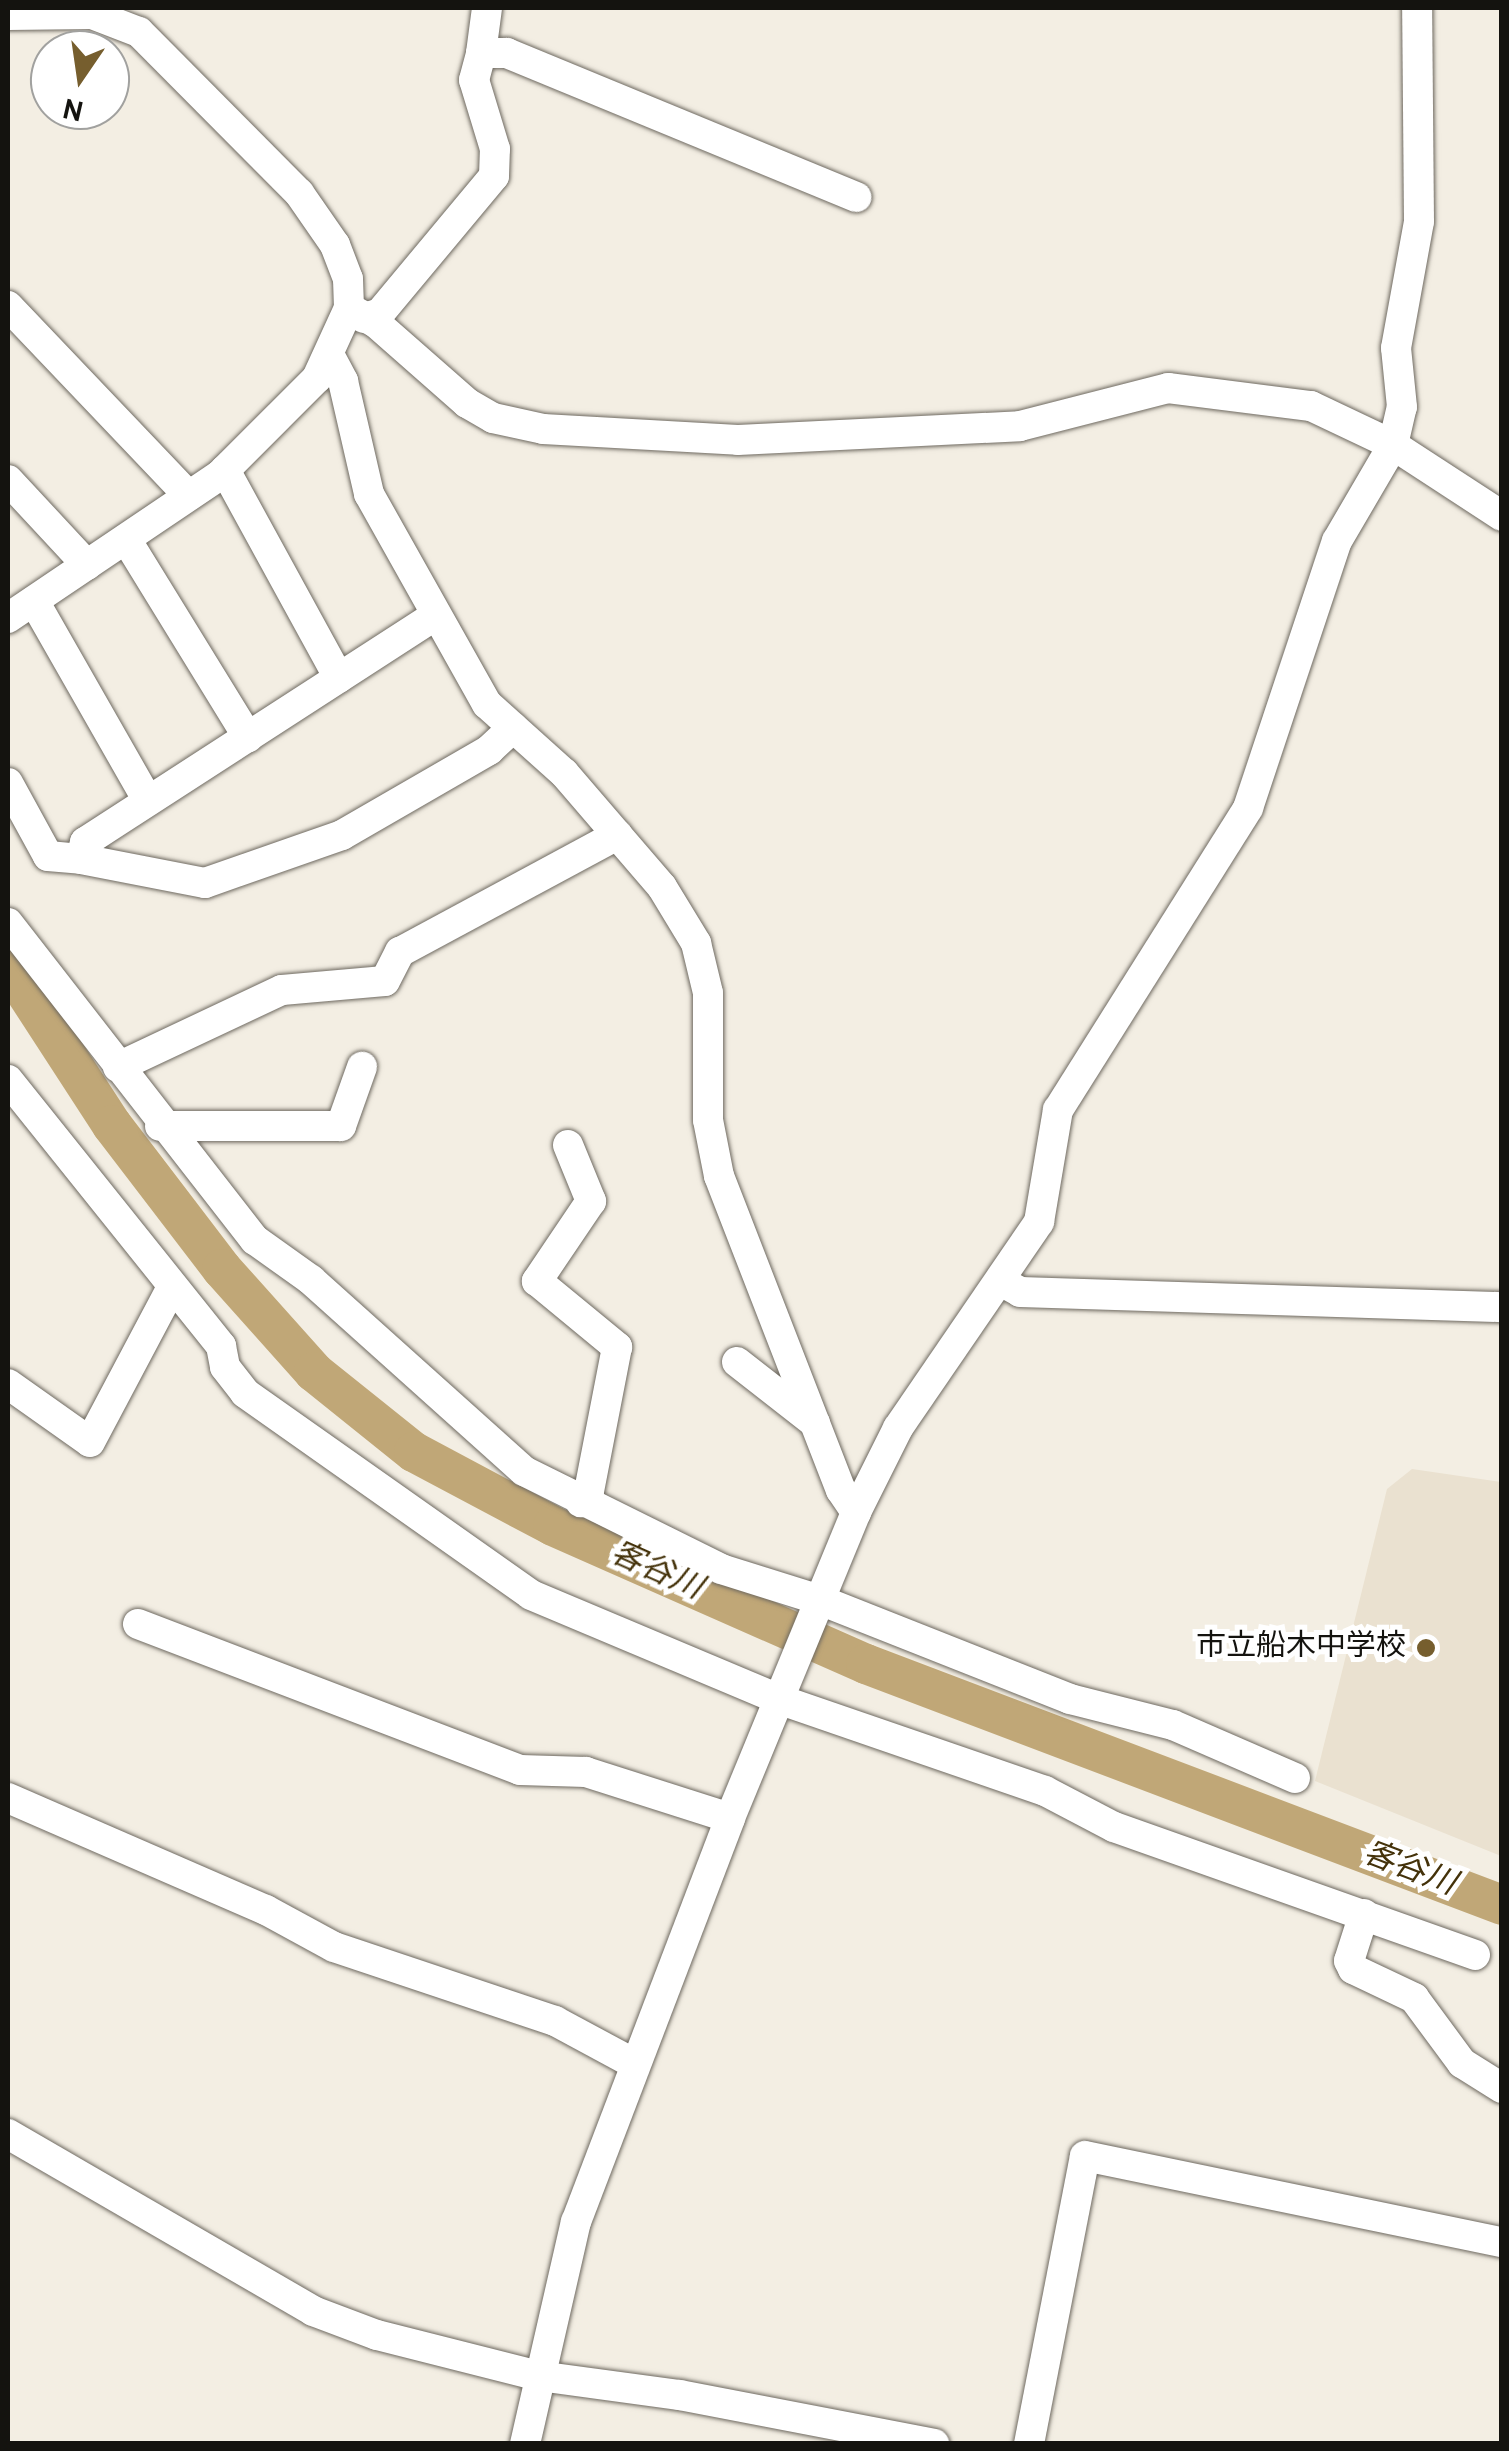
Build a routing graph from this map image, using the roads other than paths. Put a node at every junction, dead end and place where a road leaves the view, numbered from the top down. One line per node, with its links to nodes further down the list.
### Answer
1 (486, 8): 5 (street)
2 (1417, 8): 10 (street)
3 (8, 14): 4 (street)
4 (146, 20): 8 (street)
5 (480, 52): 6 (street); 8 (street)
6 (856, 197)
7 (8, 306): 13 (street)
8 (357, 313): 9 (street); 10 (street)
9 (330, 358): 11 (street); 18 (street)
10 (1393, 445): 14 (street); 33 (street)
11 (225, 470): 13 (street); 20 (street)
12 (8, 480): 16 (street)
13 (190, 496): 15 (street)
14 (1502, 516)
15 (126, 539): 16 (street); 22 (street)
16 (88, 565): 17 (street)
17 (34, 601): 19 (street); 24 (street)
18 (436, 615): 20 (street); 21 (street)
19 (8, 618)
20 (339, 678): 22 (street)
21 (513, 728): 25 (street); 26 (street)
22 (248, 737): 24 (street)
23 (8, 783): 26 (street)
24 (148, 802): 26 (street)
25 (617, 835): 28 (street); 38 (street)
26 (81, 859)
27 (8, 923): 28 (street)
28 (118, 1066): 31 (street)
29 (362, 1067): 31 (street)
30 (10, 1088): 34 (street)
31 (160, 1126): 39 (street)
32 (568, 1145): 39 (street)
33 (1004, 1283): 35 (street); 40 (street)
34 (172, 1287): 37 (street); 43 (street)
35 (1502, 1308)
36 (737, 1362): 38 (street)
37 (8, 1384)
38 (815, 1423): 40 (street)
39 (582, 1502): 41 (street)
40 (856, 1512): 41 (street)
41 (817, 1606): 43 (street); 44 (street)
42 (138, 1624): 46 (street)
43 (780, 1695): 46 (street); 47 (street)
44 (1295, 1778)
45 (8, 1798): 49 (street)
46 (730, 1818): 49 (street)
47 (1364, 1914): 48 (street); 50 (street)
48 (1475, 1955)
49 (635, 2064): 53 (street)
50 (1502, 2088)
51 (8, 2134): 53 (street)
52 (1502, 2242): 56 (street)
53 (539, 2376): 54 (street); 55 (street)
54 (525, 2444)
55 (934, 2444)
56 (1028, 2444)

